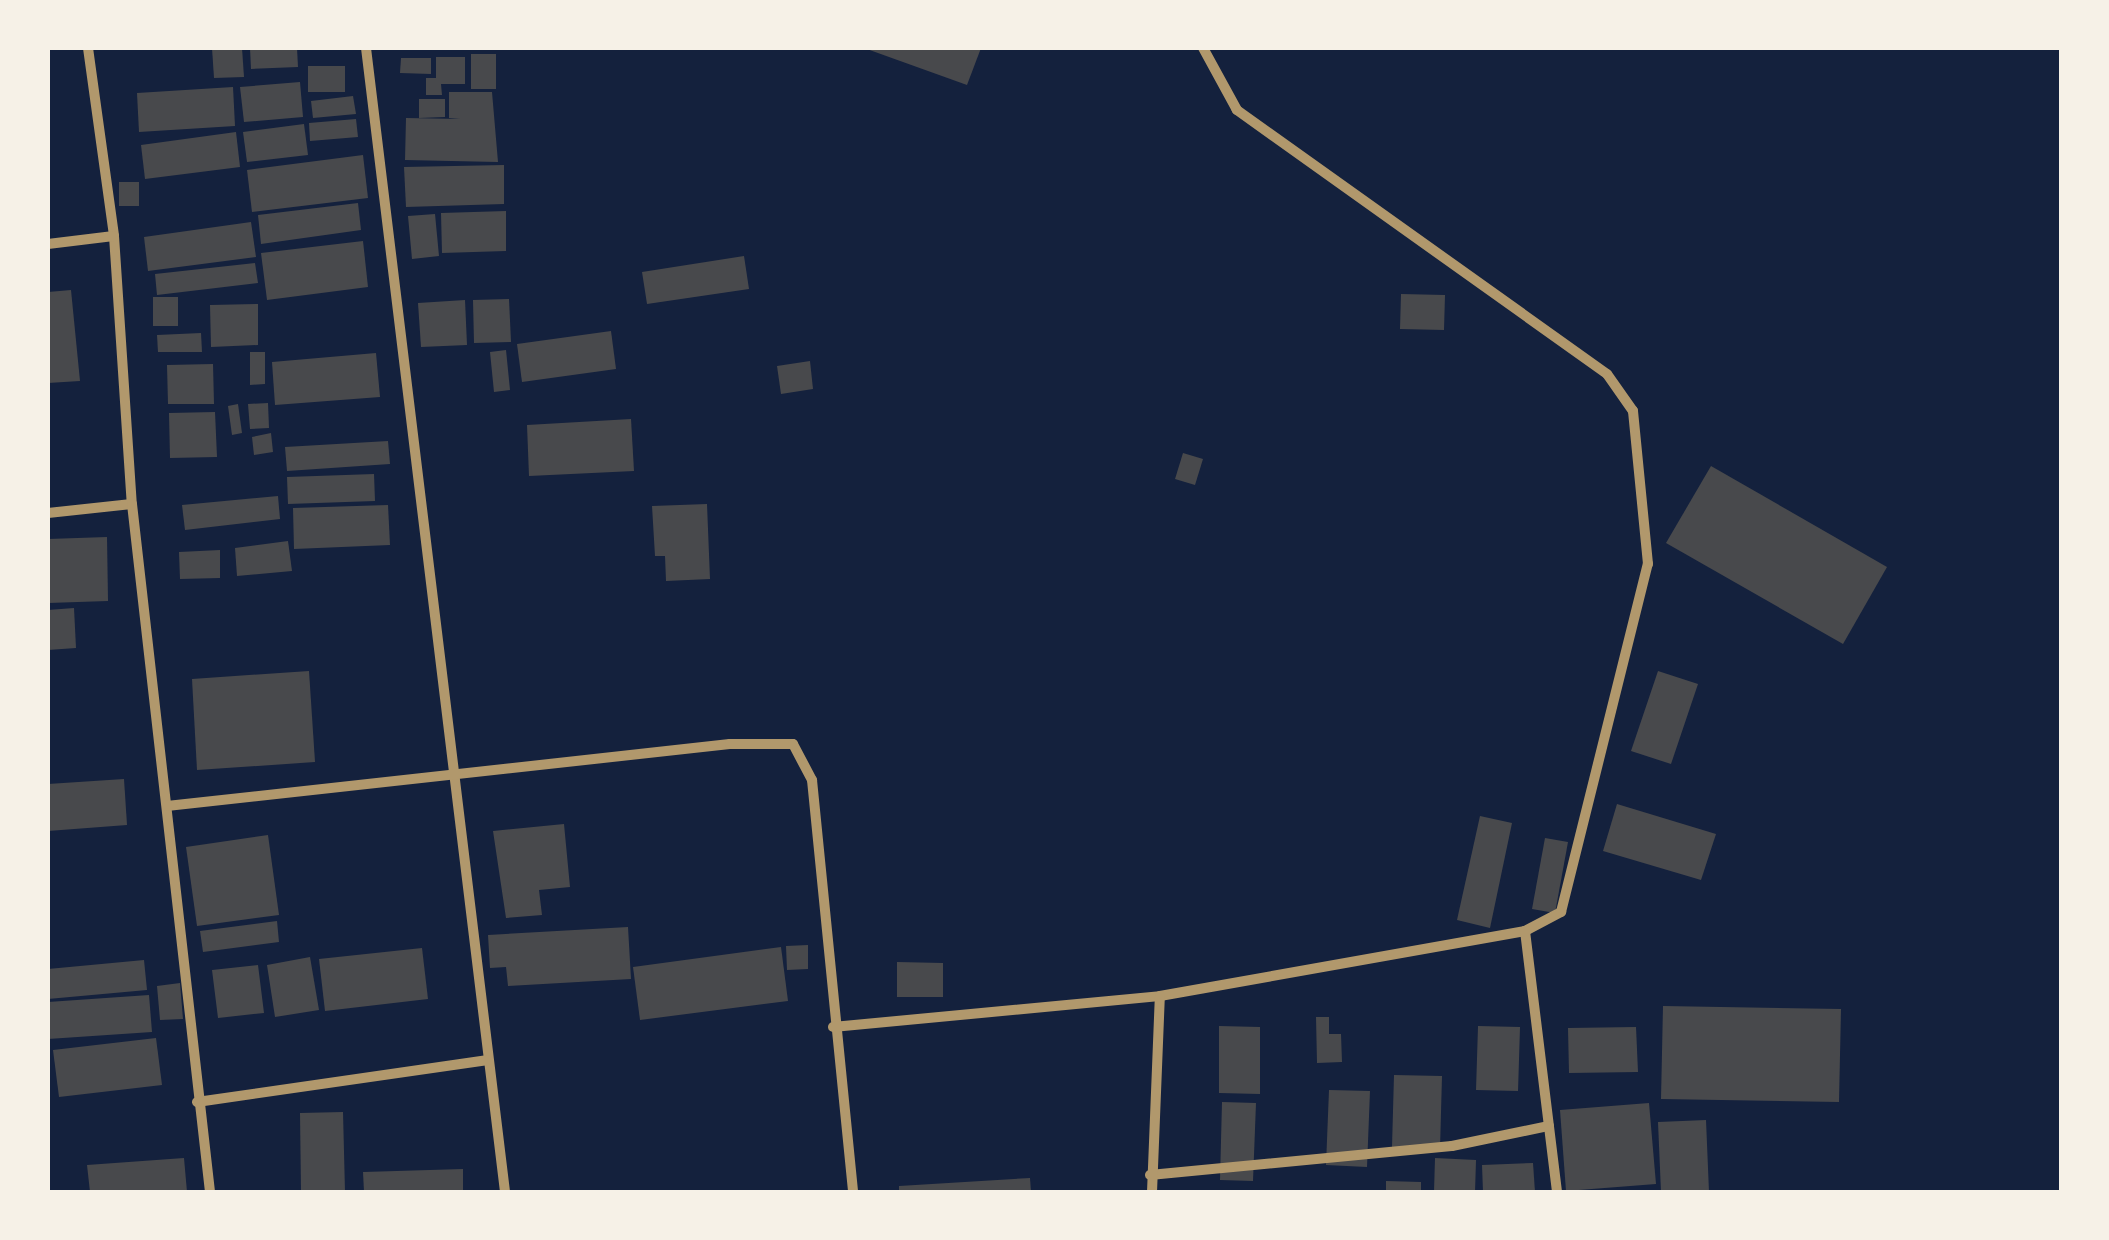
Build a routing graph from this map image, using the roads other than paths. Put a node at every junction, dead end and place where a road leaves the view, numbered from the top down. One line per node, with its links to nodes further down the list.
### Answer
1 (88, 48): 4 (street)
2 (366, 48): 8 (street)
3 (1203, 48): 10 (street)
4 (114, 236): 5 (street); 6 (street)
5 (48, 244)
6 (132, 504): 7 (street); 9 (street)
7 (48, 513)
8 (456, 772): 9 (street); 12 (street); 13 (street)
9 (167, 806): 14 (street)
10 (1525, 932): 11 (street); 15 (street)
11 (1160, 996): 12 (street); 16 (street)
12 (834, 1027): 19 (street)
13 (488, 1060): 14 (street); 18 (street)
14 (198, 1102): 17 (street)
15 (1549, 1126): 16 (street); 21 (street)
16 (1150, 1175): 20 (street)
17 (210, 1192)
18 (505, 1192)
19 (853, 1192)
20 (1152, 1192)
21 (1557, 1192)

